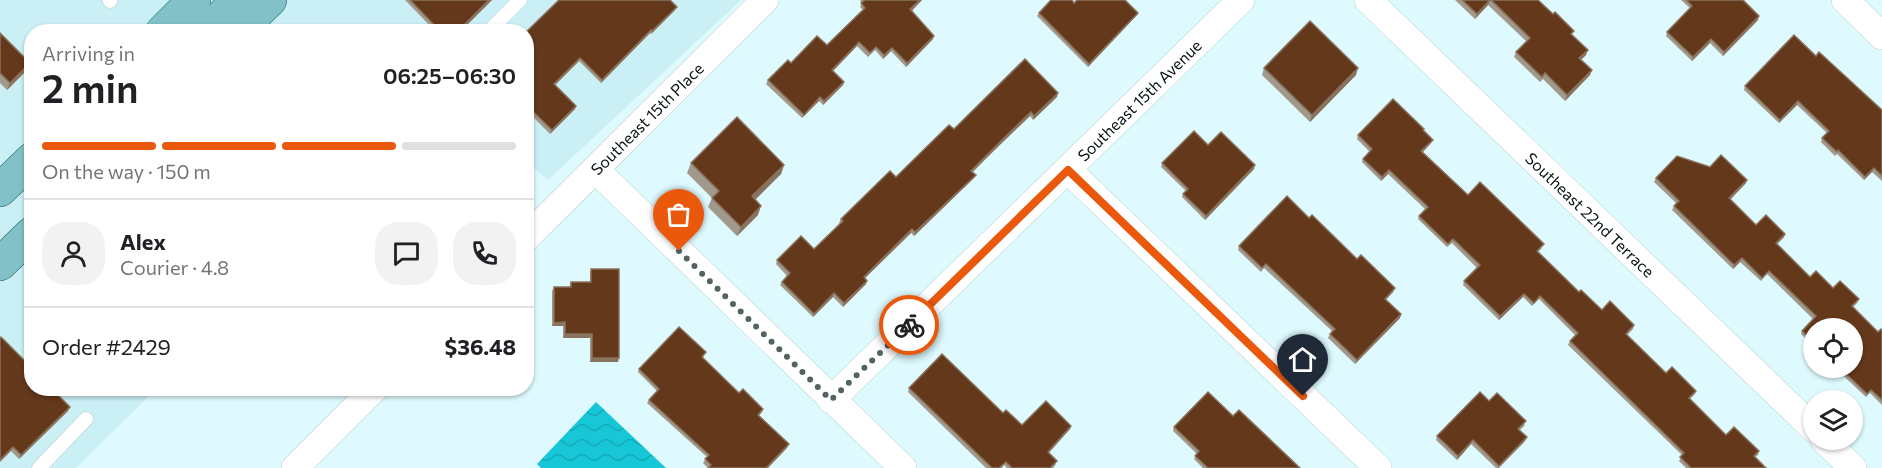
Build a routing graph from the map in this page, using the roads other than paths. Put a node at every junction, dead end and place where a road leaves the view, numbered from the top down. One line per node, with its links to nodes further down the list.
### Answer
1 (194, 0): 9 (main road)
2 (238, 0): 10 (main road)
3 (270, 0): 11 (main road)
4 (520, 0): 12 (lane)
5 (765, 0): 15 (street, Southeast 15th Place)
6 (1241, 0): 16 (street, Southeast 15th Avenue)
7 (1368, 0): 23 (street, Southeast 22nd Terrace)
8 (1845, 0): 13 (street)
9 (170, 24)
10 (214, 24)
11 (245, 24)
12 (496, 24)
13 (1882, 36)
14 (24, 167): 17 (main road)
15 (596, 170): 18 (street, Southeast 15th Place); 22 (street)
16 (1068, 170): 22 (street, Southeast 15th Avenue); 29 (street)
17 (0, 190)
18 (534, 230)
19 (24, 241): 20 (main road)
20 (0, 264)
21 (367, 396): 26 (street)
22 (831, 400): 28 (street)
23 (1803, 418)
24 (86, 419): 27 (lane)
25 (1834, 450): 30 (street)
26 (297, 467)
27 (39, 468)
28 (903, 468)
29 (1378, 468)
30 (1853, 468)

